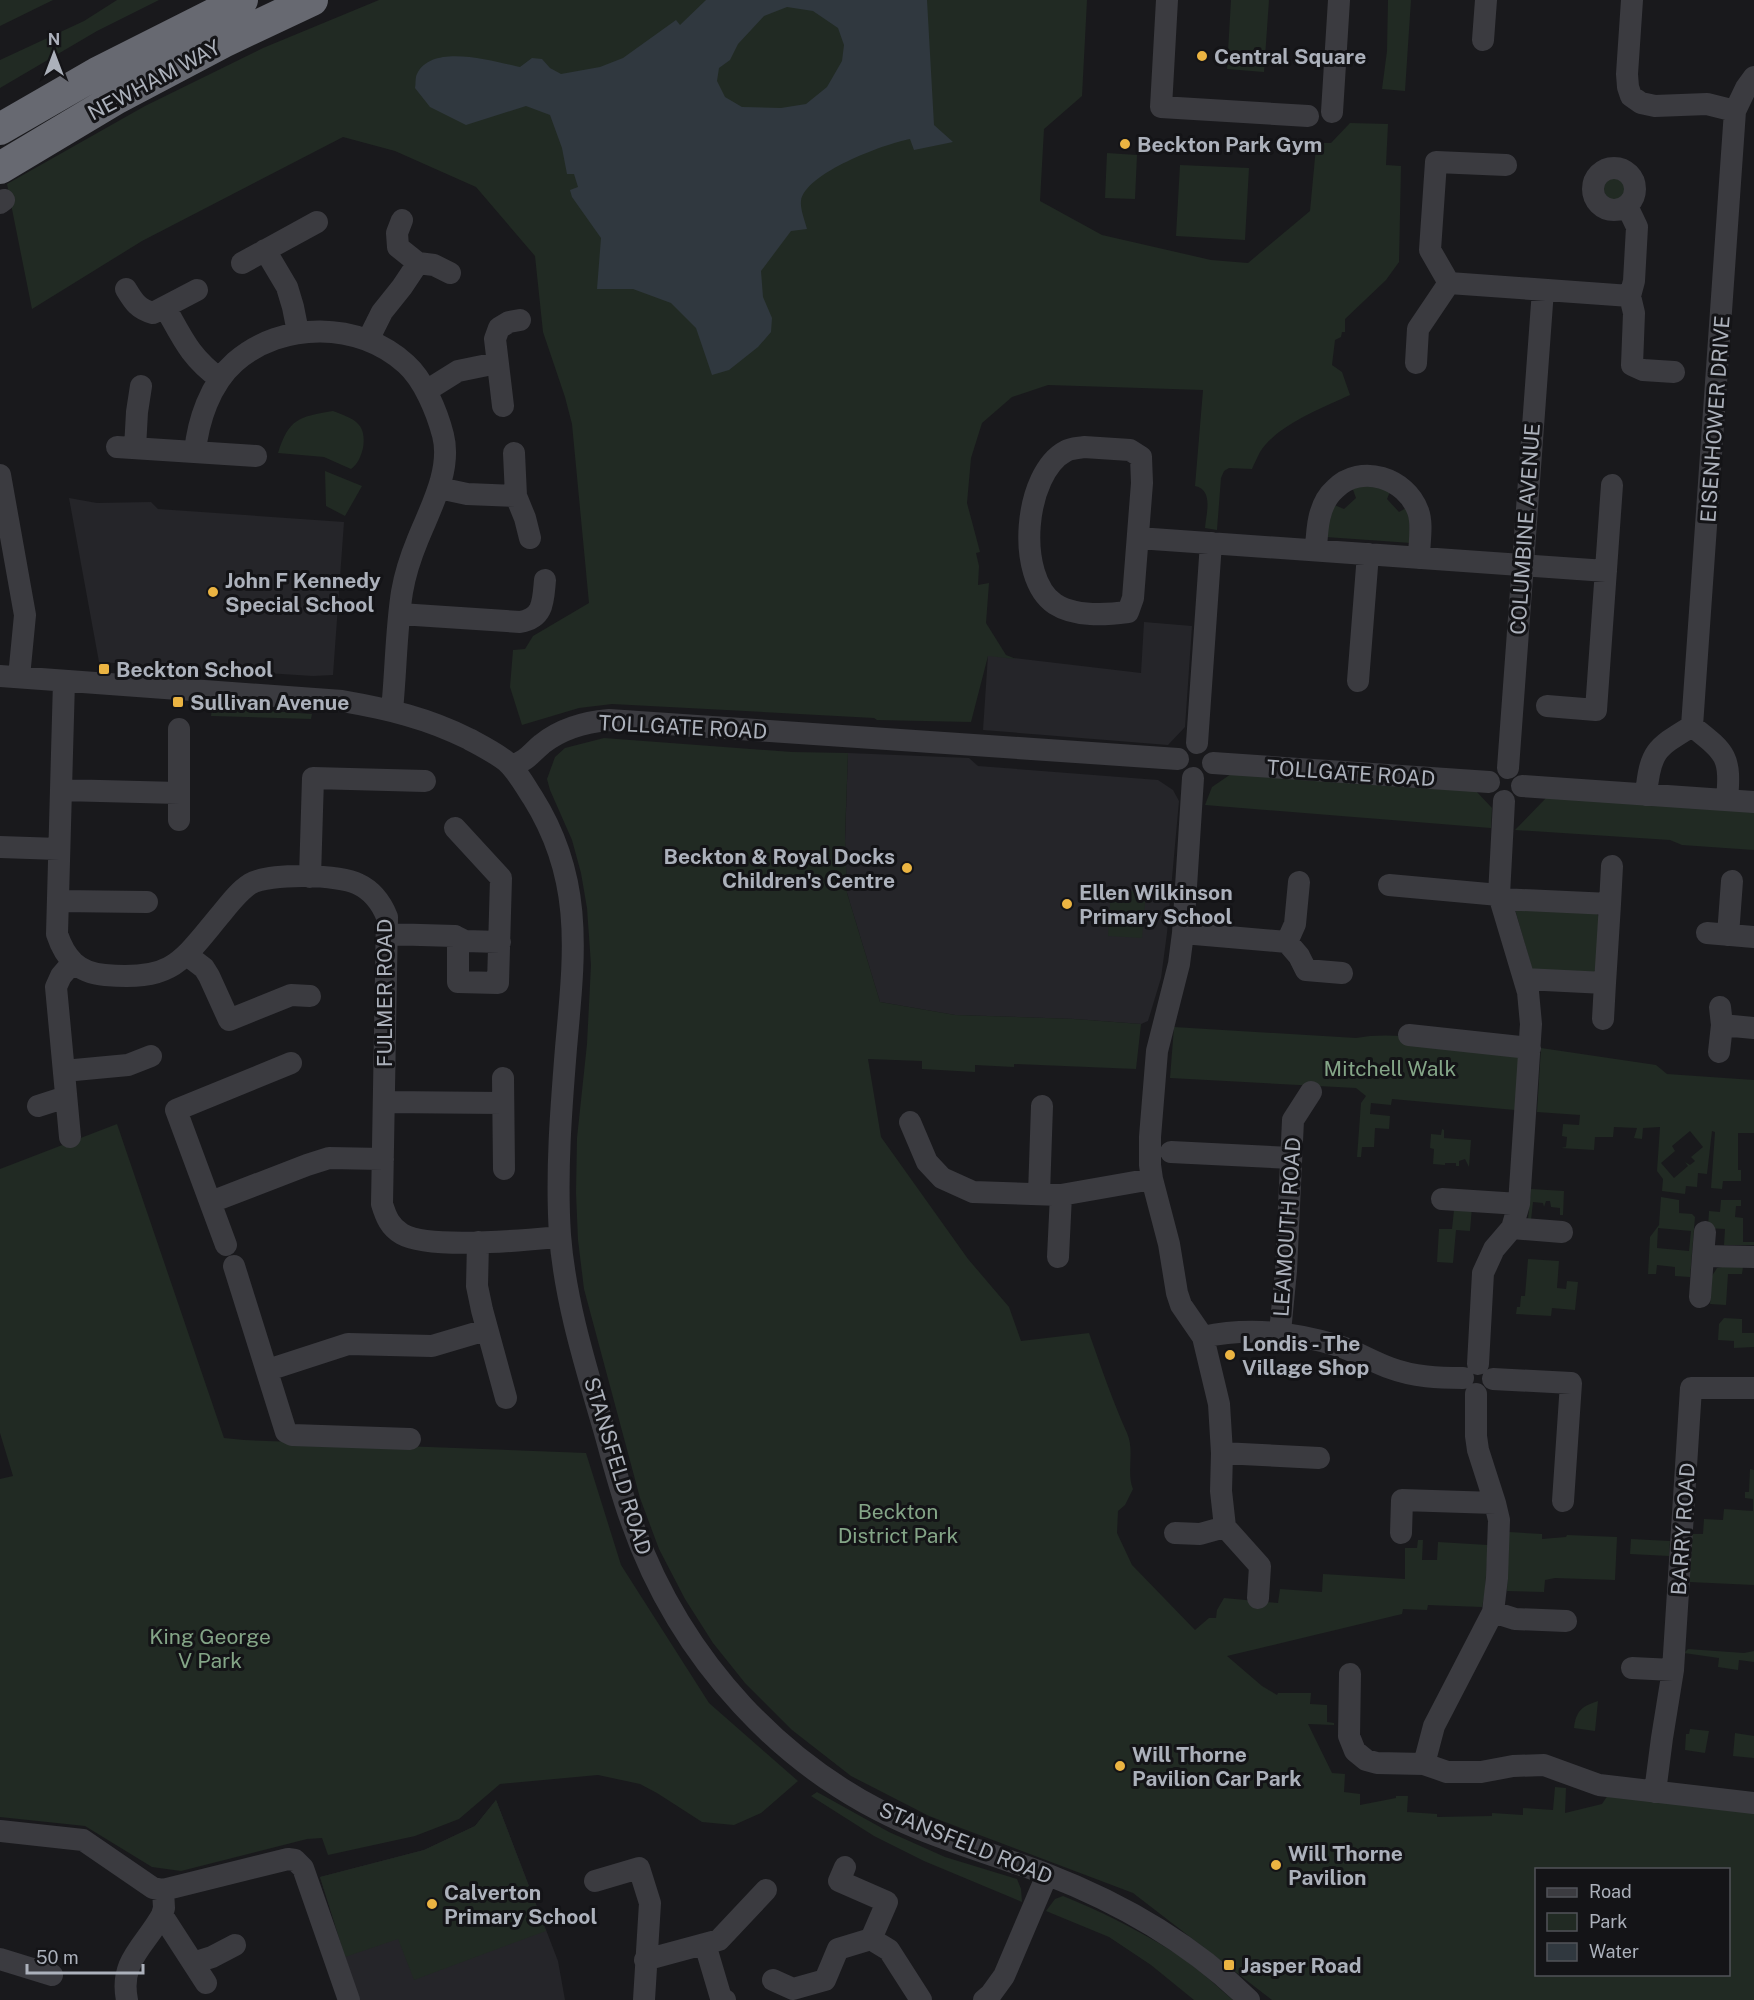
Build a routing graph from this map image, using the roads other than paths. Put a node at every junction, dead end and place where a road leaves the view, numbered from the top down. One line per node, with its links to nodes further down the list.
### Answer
1 (242, 0): 12 (highway, NEWHAM WAY)
2 (312, 0): 14 (highway, NEWHAM WAY)
3 (1167, 0): 11 (street)
4 (1339, 0): 10 (street)
5 (1486, 0): 7 (street)
6 (1632, 0): 9 (street)
7 (1484, 40)
8 (1754, 77): 9 (street)
9 (1735, 111): 60 (street, EISENHOWER DRIVE)
10 (1332, 112)
11 (1308, 116)
12 (0, 129)
13 (1506, 165): 22 (street)
14 (0, 168)
15 (1627, 206): 26 (street)
16 (402, 220): 20 (street)
17 (317, 222): 18 (street)
18 (265, 250): 19 (street); 29 (street)
19 (242, 263)
20 (418, 264): 21 (street); 30 (street)
21 (450, 273)
22 (1449, 284): 25 (street); 32 (street)
23 (126, 289): 27 (street)
24 (197, 290): 27 (street)
25 (1543, 290): 26 (street); 51 (street, COLUMBINE AVENUE)
26 (1630, 296): 33 (street)
27 (165, 307): 34 (street)
28 (520, 320): 31 (street)
29 (298, 332): 30 (street); 34 (street)
30 (368, 340): 36 (street)
31 (497, 363): 36 (street); 37 (street)
32 (1416, 363)
33 (1674, 372)
34 (220, 379): 38 (street)
35 (141, 386): 38 (street)
36 (426, 391): 43 (street)
37 (503, 405)
38 (195, 452): 40 (street)
39 (514, 453): 44 (street)
40 (256, 456)
41 (0, 475): 55 (street)
42 (1612, 485): 52 (street)
43 (439, 488): 44 (street); 54 (street)
44 (516, 496): 45 (street)
45 (530, 538)
46 (1138, 538): 46 (street); 47 (street)
47 (1211, 543): 48 (street); 62 (street)
48 (1316, 550): 49 (street); 50 (street)
49 (1368, 554): 50 (street); 57 (street)
50 (1419, 558): 51 (street)
51 (1523, 565): 52 (street); 66 (street, COLUMBINE AVENUE)
52 (1606, 571): 58 (street)
53 (545, 580): 54 (street)
54 (400, 614): 59 (street)
55 (10, 676): 56 (street)
56 (64, 681): 59 (street); 70 (street)
57 (1358, 681)
58 (1547, 706)
59 (392, 710): 65 (street)
60 (1692, 726): 72 (street); 73 (street)
61 (179, 729): 71 (street)
62 (1197, 743): 63 (street); 64 (street)
63 (1178, 759): 65 (street, TOLLGATE ROAD); 67 (street)
64 (1213, 763): 67 (street); 69 (street, TOLLGATE ROAD)
65 (512, 766): 130 (street, STANSFELD ROAD)
66 (1515, 777): 69 (street); 72 (street); 74 (street)
67 (1193, 778): 89 (street)
68 (425, 781): 81 (street)
69 (1489, 782): 74 (street)
70 (61, 790): 71 (street); 79 (street)
71 (179, 793): 76 (street)
72 (1647, 795): 73 (street)
73 (1727, 800): 75 (street)
74 (1504, 801): 85 (street)
75 (1754, 802)
76 (179, 820)
77 (455, 828): 93 (street)
78 (0, 847): 79 (street)
79 (59, 849): 86 (street)
80 (1612, 866): 88 (street)
81 (310, 878): 90 (street, FULMER ROAD); 95 (street, FULMER ROAD)
82 (1732, 881): 92 (street)
83 (1299, 882): 94 (street)
84 (1389, 885): 85 (street)
85 (1500, 897): 88 (street); 98 (street)
86 (58, 902): 87 (street); 96 (street)
87 (147, 902)
88 (1610, 904): 99 (street)
89 (1183, 933): 94 (street); 122 (street)
90 (387, 934): 91 (street); 112 (street, FULMER ROAD)
91 (454, 936): 93 (street); 93 (street)
92 (1754, 937)
93 (500, 942)
94 (1287, 942): 97 (street)
95 (187, 955): 96 (street, FULMER ROAD); 100 (street)
96 (73, 962): 108 (street)
97 (1342, 973)
98 (1524, 979): 99 (street); 104 (street)
99 (1605, 983): 101 (street)
100 (299, 989)
101 (1603, 1019)
102 (1754, 1028): 105 (street)
103 (1409, 1035): 104 (street)
104 (1530, 1048): 126 (street)
105 (1719, 1052)
106 (151, 1056): 108 (street)
107 (291, 1063): 125 (street)
108 (64, 1071): 111 (street)
109 (503, 1078): 113 (street)
110 (1311, 1092): 119 (street, LEAMOUTH ROAD)
111 (66, 1097): 114 (street); 117 (street)
112 (384, 1102): 113 (street); 120 (street, FULMER ROAD)
113 (503, 1103): 121 (street)
114 (38, 1106)
115 (1042, 1106): 123 (street)
116 (910, 1122): 123 (street)
117 (70, 1137)
118 (1171, 1152): 119 (street)
119 (1291, 1158): 139 (street, LEAMOUTH ROAD)
120 (382, 1159): 125 (street); 131 (street, FULMER ROAD)
121 (504, 1169)
122 (1152, 1179): 123 (street); 140 (street)
123 (1050, 1194): 134 (street)
124 (1442, 1199): 126 (street)
125 (211, 1202): 132 (street)
126 (1519, 1204): 127 (street)
127 (1512, 1227): 128 (street); 142 (street)
128 (1562, 1232)
129 (1705, 1232): 133 (street)
130 (560, 1237): 131 (street, FULMER ROAD); 164 (street, STANSFELD ROAD)
131 (478, 1242): 138 (street)
132 (226, 1245)
133 (1703, 1256): 135 (street); 137 (street)
134 (1058, 1257)
135 (1754, 1257)
136 (234, 1266): 141 (street)
137 (1700, 1297)
138 (486, 1330): 141 (street); 144 (street)
139 (1280, 1332): 140 (street); 142 (street)
140 (1203, 1337): 146 (street)
141 (268, 1370): 145 (street)
142 (1478, 1379): 148 (street); 149 (street)
143 (1754, 1388): 157 (street, BARRY ROAD)
144 (506, 1398)
145 (410, 1439)
146 (1222, 1454): 147 (street); 150 (street)
147 (1320, 1458)
148 (1563, 1501)
149 (1496, 1503): 152 (street); 154 (street)
150 (1225, 1527): 151 (street); 153 (street)
151 (1175, 1533)
152 (1401, 1533)
153 (1258, 1598)
154 (1493, 1612): 155 (street); 159 (street)
155 (1566, 1621)
156 (1632, 1668): 157 (street)
157 (1673, 1670): 160 (street, BARRY ROAD)
158 (1350, 1674): 159 (street)
159 (1424, 1764): 160 (street)
160 (1655, 1792): 161 (street)
161 (1754, 1803)
162 (0, 1831): 166 (street)
163 (845, 1867): 169 (street)
164 (1047, 1875): 178 (street); 184 (street, STANSFELD ROAD)
165 (595, 1881): 173 (street)
166 (163, 1890): 168 (street); 180 (street)
167 (766, 1890): 170 (street)
168 (162, 1916): 174 (street); 179 (street)
169 (871, 1939): 176 (street); 183 (street)
170 (705, 1944): 173 (street); 182 (street)
171 (236, 1945): 174 (street)
172 (0, 1959): 175 (street)
173 (645, 1960): 181 (street)
174 (193, 1962): 177 (street)
175 (52, 1975)
176 (773, 1980)
177 (206, 1983)
178 (989, 1999)
179 (127, 2000)
180 (349, 2000)
181 (644, 2000)
182 (725, 2000)
183 (921, 2000)
184 (1249, 2000)

